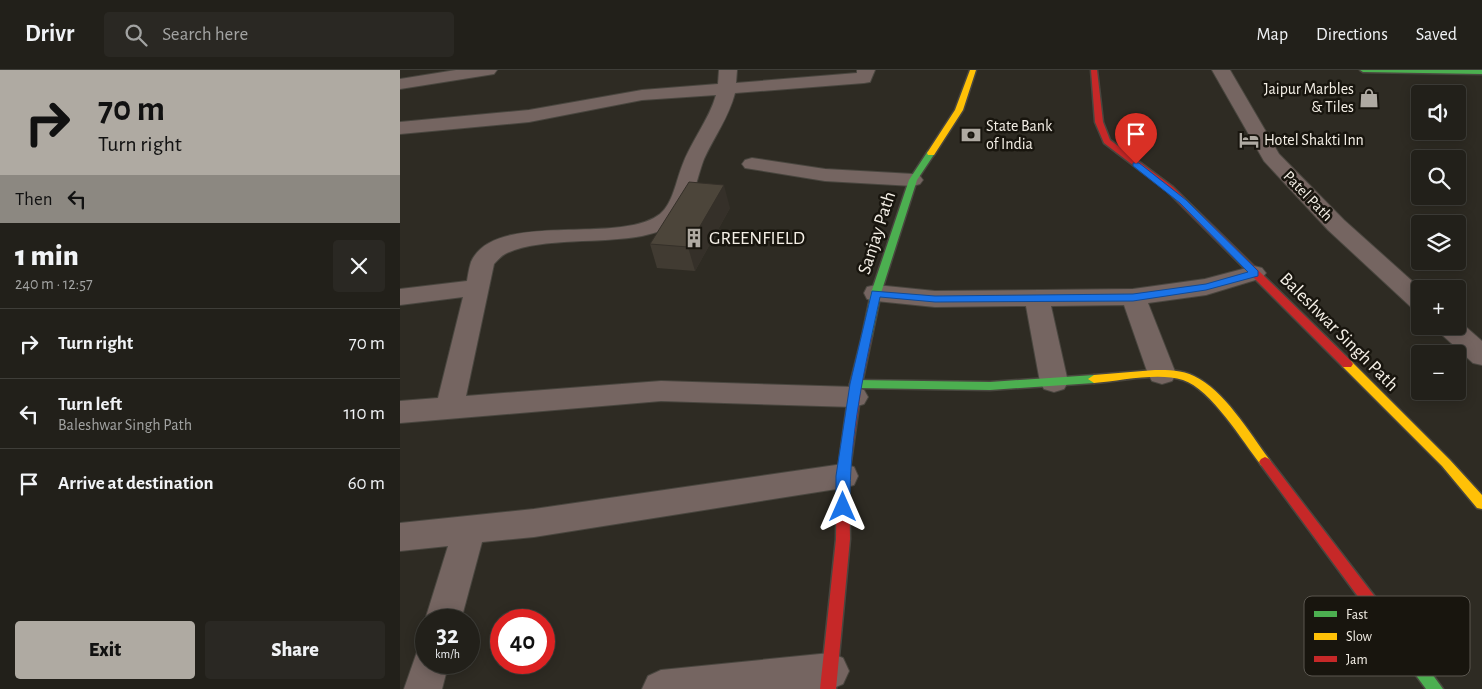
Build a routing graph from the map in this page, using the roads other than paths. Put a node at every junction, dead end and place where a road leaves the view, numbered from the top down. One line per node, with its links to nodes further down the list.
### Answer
1 (488, 70): 9 (street)
2 (866, 70): 8 (street)
3 (973, 70): 12 (street, Sanjay Path)
4 (1094, 70): 13 (street, Baleshwar Singh Path)
5 (1221, 70): 16 (street, Patel Path)
6 (1363, 70): 7 (street)
7 (1482, 72)
8 (727, 79): 10 (street); 14 (street)
9 (400, 84)
10 (400, 128)
11 (752, 164): 12 (street)
12 (913, 180): 15 (street, Sanjay Path)
13 (1254, 273): 18 (street); 28 (street, Baleshwar Singh Path)
14 (477, 287): 17 (street); 25 (street)
15 (876, 293): 19 (street); 24 (street, Sanjay Path)
16 (1411, 293)
17 (400, 297)
18 (1133, 297): 19 (street); 22 (street)
19 (1036, 298): 23 (street)
20 (1458, 335): 21 (street)
21 (1482, 356)
22 (1162, 374): 23 (street); 31 (street)
23 (1054, 382): 24 (street)
24 (855, 390): 25 (street); 27 (street, Sanjay Path)
25 (450, 406): 26 (street)
26 (400, 412)
27 (843, 476): 29 (street); 35 (street, Sanjay Path)
28 (1482, 504)
29 (469, 530): 30 (street); 32 (street)
30 (400, 538)
31 (1367, 596)
32 (446, 609)
33 (427, 674): 36 (street)
34 (1425, 676): 38 (street)
35 (829, 680): 37 (street)
36 (423, 689)
37 (660, 689)
38 (1435, 689)

